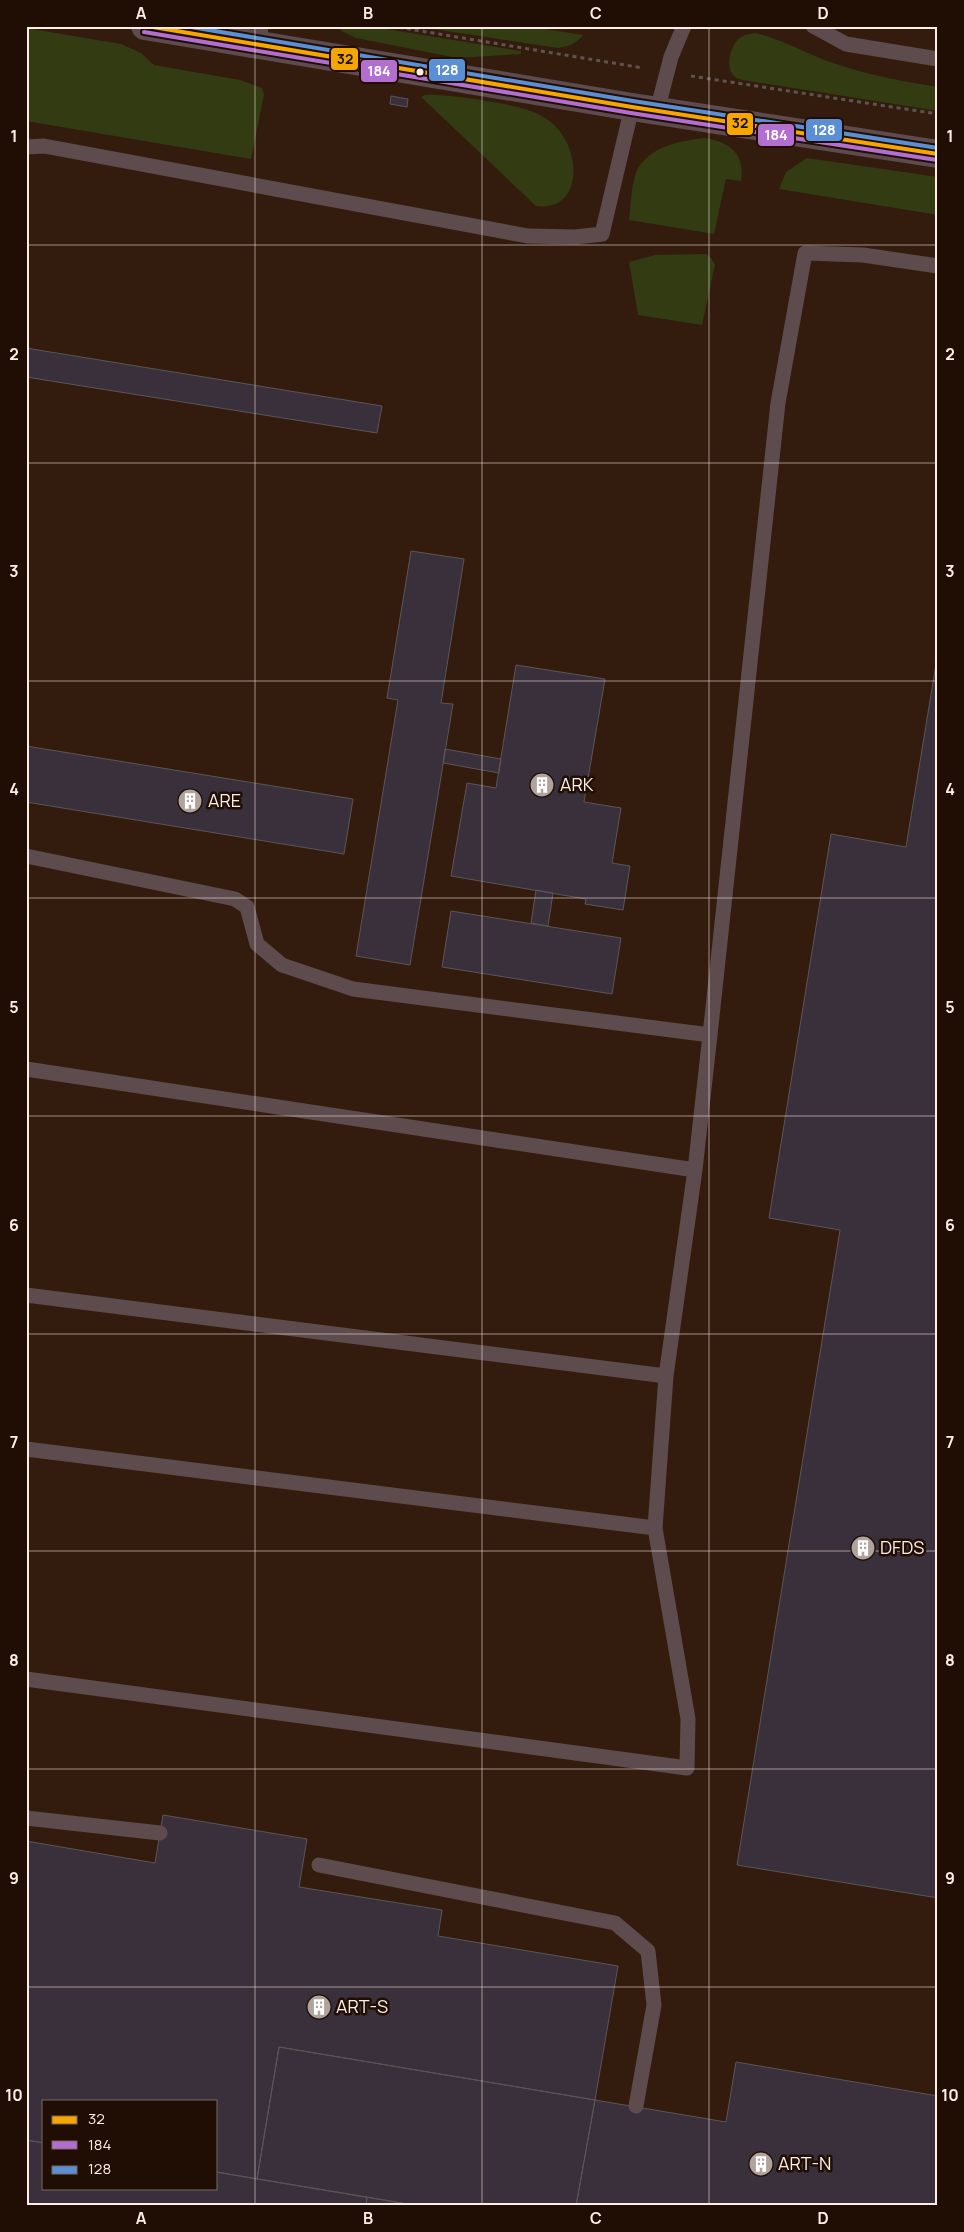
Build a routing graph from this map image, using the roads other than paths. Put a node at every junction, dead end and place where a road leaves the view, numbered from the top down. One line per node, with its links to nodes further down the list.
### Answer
1 (145, 26): 4 (street)
2 (684, 26): 6 (lane)
3 (813, 26): 5 (lane)
4 (260, 35): 6 (street)
5 (938, 59)
6 (645, 109): 7 (lane); 8 (street)
7 (26, 147)
8 (938, 154)
9 (938, 266): 11 (lane)
10 (26, 856): 11 (lane)
11 (710, 1035): 13 (lane)
12 (26, 1070): 13 (lane)
13 (694, 1170): 15 (lane)
14 (26, 1294): 15 (lane)
15 (666, 1376): 17 (lane)
16 (26, 1449): 17 (lane)
17 (655, 1528): 18 (lane)
18 (26, 1679)
19 (26, 1818): 20 (lane)
20 (160, 1833)
21 (319, 1865): 22 (lane)
22 (636, 2106)

